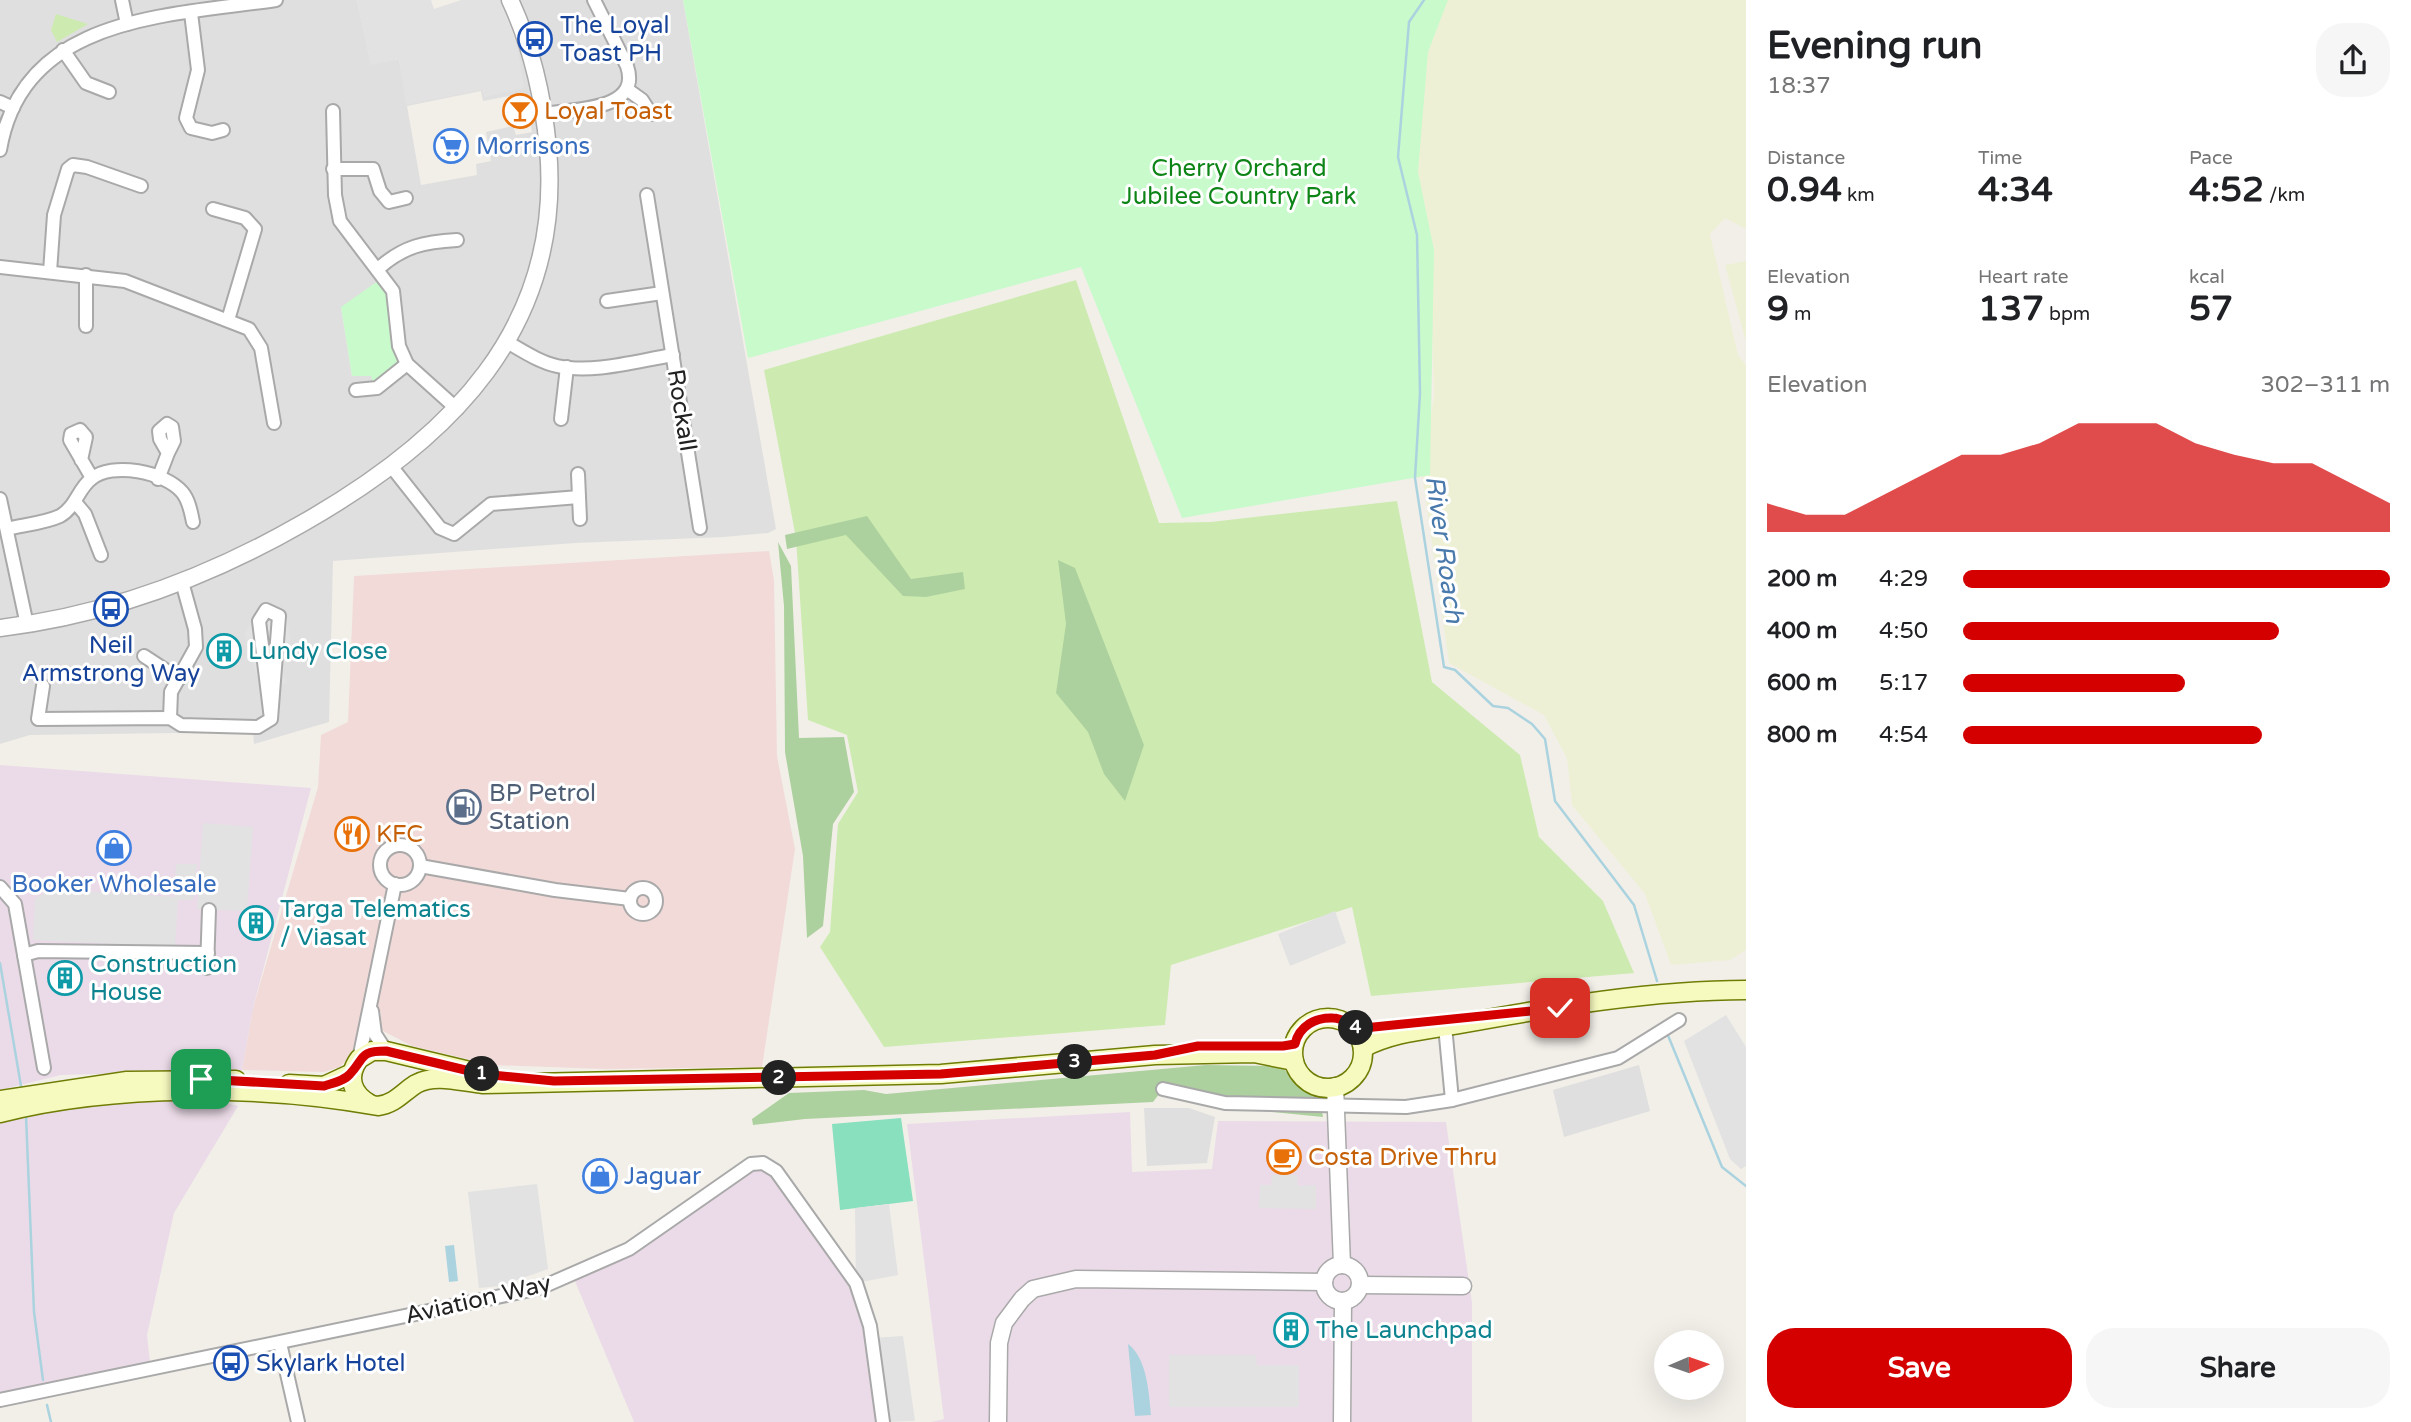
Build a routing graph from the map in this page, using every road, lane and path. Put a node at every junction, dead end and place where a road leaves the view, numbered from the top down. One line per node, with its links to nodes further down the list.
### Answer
1 (122, 0): 7 (street)
2 (276, 0): 5 (street)
3 (510, 0): 14 (street)
4 (594, 0): 9 (street)
5 (217, 4): 6 (street)
6 (191, 13): 7 (street); 16 (street)
7 (127, 23): 8 (street)
8 (63, 50): 10 (street); 12 (street)
9 (628, 90): 14 (street); 15 (street)
10 (109, 92)
11 (0, 102): 12 (street)
12 (13, 108): 17 (street)
13 (332, 111): 18 (street)
14 (544, 114): 32 (street)
15 (651, 114)
16 (223, 130)
17 (0, 150)
18 (333, 169): 21 (street); 25 (street)
19 (141, 186): 26 (street)
20 (647, 195): 28 (street)
21 (406, 198)
22 (213, 209): 30 (street)
23 (457, 240): 25 (street)
24 (0, 267): 26 (street)
25 (379, 268): 34 (street)
26 (50, 272): 27 (street)
27 (86, 275): 30 (street); 31 (street)
28 (662, 293): 29 (street); 33 (street)
29 (607, 301)
30 (228, 320): 39 (street)
31 (86, 326)
32 (507, 342): 35 (street, Rockall); 37 (street)
33 (673, 355): 35 (street, Rockall); 51 (street, Rockall)
34 (407, 364): 36 (street); 37 (street)
35 (567, 368): 38 (street)
36 (356, 390)
37 (457, 409): 42 (street)
38 (561, 419)
39 (274, 423)
40 (168, 453): 45 (street)
41 (81, 460): 44 (street)
42 (391, 466): 46 (street); 56 (street)
43 (578, 474): 46 (street)
44 (92, 478): 45 (street); 48 (street)
45 (158, 478): 50 (street)
46 (579, 497): 49 (street)
47 (0, 499): 52 (street)
48 (75, 502): 52 (street); 53 (street)
49 (580, 519)
50 (193, 522)
51 (700, 528)
52 (7, 529): 54 (street)
53 (101, 555)
54 (14, 569): 55 (street); 57 (street)
55 (0, 572)
56 (182, 582): 57 (street); 60 (street)
57 (27, 625): 58 (street)
58 (0, 628)
59 (144, 656): 60 (street)
60 (179, 679): 62 (street)
61 (43, 686): 62 (street)
62 (170, 718): 63 (street)
63 (271, 719): 63 (street)
64 (420, 866): 65 (street); 65 (street); 67 (street)
65 (395, 884): 73 (street)
66 (0, 887): 70 (street)
67 (630, 899)
68 (209, 910): 69 (street)
69 (208, 953): 70 (street); 71 (street)
70 (24, 955): 82 (street)
71 (207, 968)
72 (1746, 990): 74 (main road)
73 (371, 1000): 79 (street); 81 (street)
74 (1482, 1018): 76 (main road); 77 (main road)
75 (1679, 1020): 88 (street)
76 (1445, 1027): 78 (main road); 88 (street)
77 (1353, 1028): 78 (main road); 80 (main road)
78 (1363, 1048): 84 (main road)
79 (389, 1052): 81 (main road); 83 (main road); 86 (main road)
80 (1295, 1052): 83 (main road); 84 (main road)
81 (355, 1066): 87 (main road); 89 (main road)
82 (44, 1068)
83 (554, 1081): 86 (main road)
84 (1335, 1086): 90 (street)
85 (1163, 1088): 90 (street)
86 (399, 1097): 89 (main road)
87 (0, 1100)
88 (1452, 1100): 90 (street)
89 (370, 1104): 91 (main road)
90 (1336, 1106): 92 (street)
91 (0, 1113)
92 (1342, 1265): 93 (street); 94 (street)
93 (1324, 1282): 96 (street); 101 (street)
94 (1360, 1286): 95 (street); 96 (street)
95 (1463, 1286)
96 (1343, 1301): 102 (street)
97 (280, 1343): 98 (street, Aviation Way); 99 (street); 100 (street, Aviation Way)
98 (0, 1401)
99 (298, 1422)
100 (883, 1422)
101 (998, 1422)
102 (1342, 1422)

